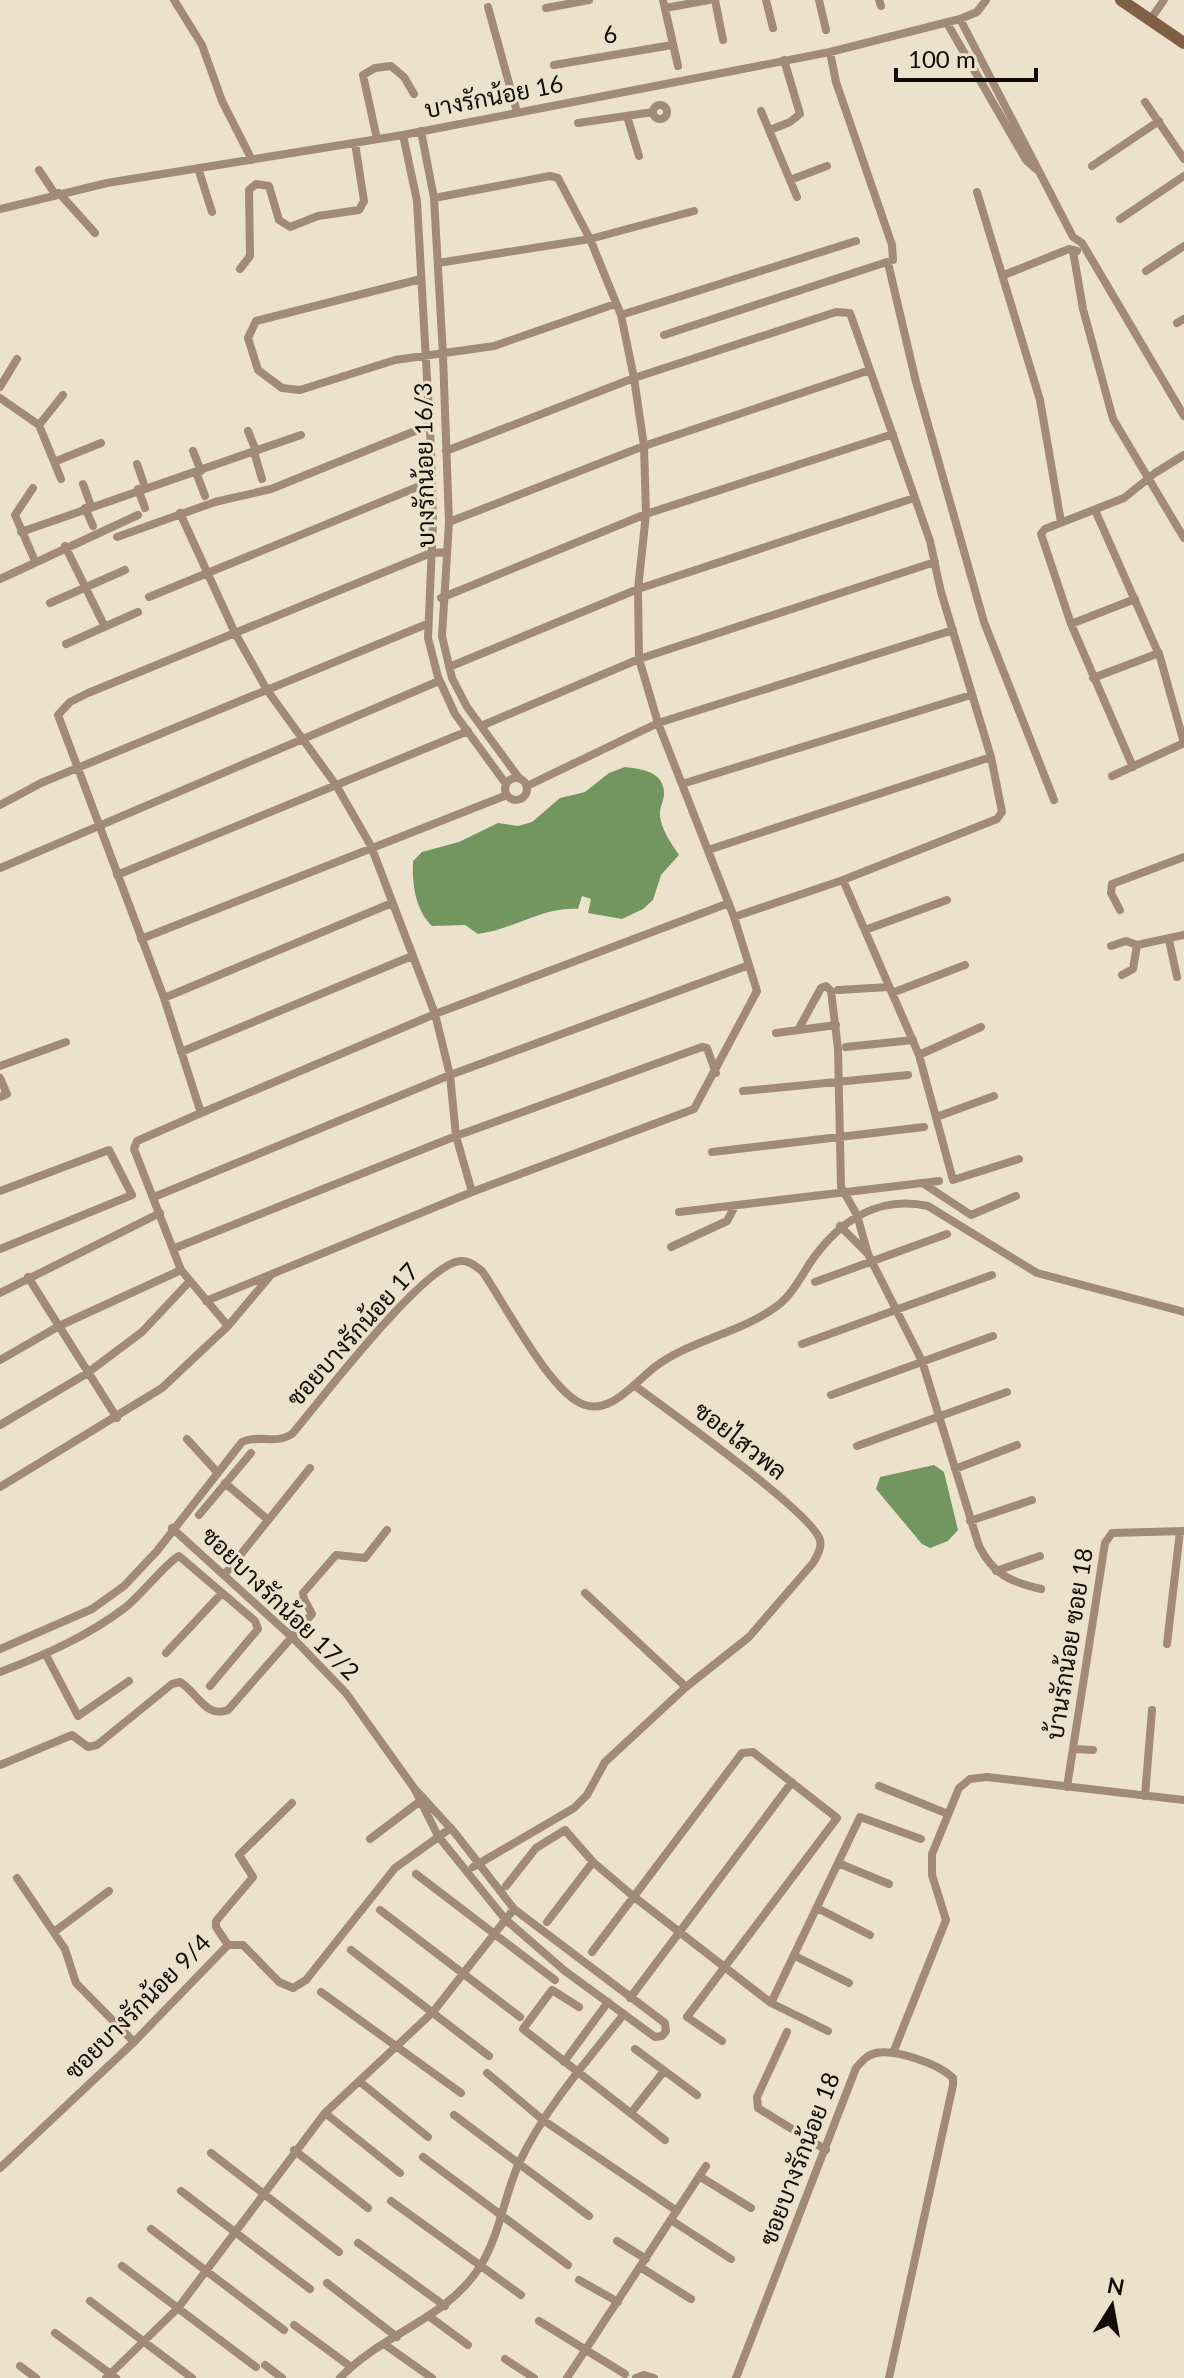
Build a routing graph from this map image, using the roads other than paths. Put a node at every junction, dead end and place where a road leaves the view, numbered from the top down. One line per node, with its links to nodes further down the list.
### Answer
1 (174, 0): 40 (street)
2 (589, 0): 12 (street)
3 (709, 0): 10 (street)
4 (715, 0): 18 (street)
5 (766, 0): 16 (street)
6 (819, 0): 17 (street)
7 (986, 0): 13 (street, บางรักน้อย 16)
8 (1121, 0): 14 (street)
9 (1164, 0): 14 (street)
10 (664, 4): 20 (street)
11 (488, 7): 29 (street)
12 (546, 8)
13 (960, 19): 15 (street, บางรักน้อย 16); 44 (street)
14 (1150, 20): 19 (street)
15 (947, 23): 21 (street, บางรักน้อย 16); 44 (street)
16 (773, 28)
17 (826, 30)
18 (723, 40)
19 (1184, 43)
20 (672, 45): 23 (street, 6); 24 (street)
21 (830, 52): 22 (street, บางรักน้อย 16); 66 (street)
22 (784, 60): 25 (street, บางรักน้อย 16); 33 (street)
23 (554, 65)
24 (678, 66)
25 (658, 85): 29 (street, บางรักน้อย 16); 30 (street)
26 (414, 94): 36 (street)
27 (1145, 102): 31 (street)
28 (761, 111): 33 (street)
29 (517, 112): 34 (street, บางรักน้อย 16)
30 (627, 116): 32 (street); 38 (street)
31 (1159, 121): 39 (street); 42 (street)
32 (578, 123)
33 (770, 130): 48 (street)
34 (421, 131): 35 (street, บางรักน้อย 16); 47 (street, บางรักน้อย 16/3)
35 (403, 135): 36 (street, บางรักน้อย 16); 49 (street)
36 (377, 139): 37 (street, บางรักน้อย 16)
37 (355, 143): 40 (street, บางรักน้อย 16); 67 (street)
38 (639, 156)
39 (1184, 159)
40 (252, 160): 43 (street, บางรักน้อย 16)
41 (827, 166): 48 (street)
42 (1092, 166)
43 (198, 168): 51 (street, บางรักน้อย 16); 56 (street)
44 (1036, 169): 59 (street)
45 (39, 170): 51 (street)
46 (1184, 176): 57 (street)
47 (432, 179): 49 (street); 53 (street, บางรักน้อย 16/3)
48 (790, 180): 52 (street)
49 (414, 182): 70 (street)
50 (977, 192): 69 (street)
51 (57, 194): 54 (street, บางรักน้อย 16); 58 (street)
52 (797, 197)
53 (434, 198): 60 (street); 65 (street, บางรักน้อย 16/3)
54 (0, 209)
55 (694, 211): 60 (street)
56 (212, 212)
57 (1120, 219)
58 (95, 233)
59 (1073, 237): 62 (street); 64 (street)
60 (590, 239): 65 (street); 71 (street)
61 (856, 241): 72 (street)
62 (1083, 246): 64 (street); 82 (street)
63 (1184, 246): 68 (street)
64 (1071, 250): 69 (street); 99 (street)
65 (438, 263): 75 (street, บางรักน้อย 16/3)
66 (888, 263): 73 (street); 158 (street)
67 (240, 269)
68 (1146, 271)
69 (1004, 275): 111 (street)
70 (421, 279): 74 (street); 74 (street)
71 (615, 304): 72 (street); 75 (street)
72 (621, 315): 78 (street)
73 (664, 335)
74 (425, 354): 75 (street); 84 (street)
75 (443, 355): 92 (street, บางรักน้อย 16/3)
76 (17, 359): 79 (street)
77 (870, 370): 78 (street); 86 (street); 89 (street)
78 (634, 378): 89 (street); 92 (street)
79 (0, 387)
80 (63, 395): 83 (street)
81 (0, 398): 83 (street)
82 (1184, 416)
83 (39, 425): 94 (street)
84 (430, 425): 100 (street); 108 (street)
85 (248, 431): 91 (street)
86 (893, 434): 105 (street); 109 (street)
87 (301, 435): 91 (street)
88 (101, 443): 94 (street)
89 (644, 446): 109 (street); 110 (street)
90 (193, 451): 96 (street)
91 (255, 451): 96 (street); 98 (street)
92 (446, 451): 110 (street, บางรักน้อย 16/3)
93 (1184, 455): 99 (street)
94 (54, 462): 97 (street)
95 (137, 464): 103 (street)
96 (199, 472): 103 (street); 104 (street)
97 (61, 479)
98 (262, 479)
99 (1148, 480): 107 (street); 115 (street)
100 (432, 481): 118 (street); 122 (street)
101 (83, 484): 106 (street)
102 (33, 488): 113 (street)
103 (142, 488): 106 (street); 116 (street)
104 (205, 496)
105 (914, 498): 120 (street); 125 (street)
106 (88, 507): 112 (street); 113 (street)
107 (1095, 510): 111 (street); 128 (street)
108 (180, 513): 114 (street); 122 (street)
109 (646, 514): 125 (street); 127 (street)
110 (449, 522): 117 (street, บางรักน้อย 16/3)
111 (1061, 522): 132 (street)
112 (93, 526)
113 (21, 532): 119 (street)
114 (117, 537)
115 (1184, 538)
116 (65, 546): 119 (street); 124 (street)
117 (447, 552): 118 (street); 127 (street, บางรักน้อย 16/3)
118 (431, 553): 131 (street); 135 (street)
119 (35, 561): 123 (street)
120 (935, 562): 134 (street); 138 (street)
121 (125, 570): 124 (street)
122 (206, 573): 126 (street); 135 (street)
123 (0, 579)
124 (86, 587): 129 (street); 133 (street)
125 (638, 589): 138 (street); 139 (street)
126 (149, 597)
127 (441, 598): 139 (street, บางรักน้อย 16/3)
128 (1135, 599): 132 (street); 137 (street)
129 (50, 603)
130 (138, 612): 133 (street)
131 (427, 624): 141 (street); 142 (street)
132 (1071, 624): 140 (street)
133 (105, 627): 136 (street)
134 (953, 630): 143 (street); 144 (street)
135 (235, 633): 142 (street); 150 (street)
136 (66, 644)
137 (1159, 653): 140 (street); 149 (street)
138 (639, 659): 144 (street); 145 (street)
139 (449, 667): 145 (street, บางรักน้อย 16/3)
140 (1093, 678): 149 (street)
141 (439, 681): 146 (street); 147 (street)
142 (267, 690): 147 (street); 150 (street)
143 (971, 695): 148 (street); 154 (street)
144 (658, 723): 154 (street); 156 (street)
145 (481, 726): 152 (street, บางรักน้อย 16/3)
146 (468, 731): 153 (street); 155 (street)
147 (302, 738): 155 (street); 160 (street)
148 (991, 757): 162 (street); 166 (street)
149 (1133, 767): 151 (street)
150 (76, 769): 159 (street); 160 (street)
151 (1112, 776)
152 (519, 778): 153 (street); 156 (street)
153 (506, 784): 157 (street)
154 (682, 784): 162 (street)
155 (336, 785): 161 (street); 165 (street)
156 (527, 786): 157 (street)
157 (507, 795): 161 (street)
158 (1054, 800)
159 (0, 805)
160 (99, 824): 164 (street); 165 (street)
161 (371, 846): 168 (street); 174 (street)
162 (708, 850): 169 (street)
163 (1184, 857): 170 (street)
164 (0, 868)
165 (117, 875): 174 (street)
166 (843, 880): 171 (street); 172 (street)
167 (947, 900): 172 (street)
168 (392, 903): 178 (street); 185 (street)
169 (729, 903): 171 (street); 186 (street)
170 (1120, 910)
171 (734, 917): 179 (street)
172 (865, 930): 184 (street)
173 (1184, 935): 175 (street)
174 (141, 939): 185 (street)
175 (1169, 940): 176 (street); 182 (street)
176 (1137, 945): 177 (street); 181 (street)
177 (1111, 946)
178 (412, 956): 186 (street); 194 (street)
179 (749, 965): 197 (street); 198 (street)
180 (965, 965): 184 (street)
181 (1122, 975)
182 (1177, 977)
183 (838, 990): 184 (street)
184 (891, 990): 191 (street)
185 (164, 998): 194 (street)
186 (435, 1014): 198 (street); 205 (street)
187 (836, 1025): 189 (street); 189 (street); 201 (street)
188 (981, 1027): 195 (street)
189 (798, 1030): 190 (street)
190 (776, 1033)
191 (913, 1040): 193 (street); 195 (street)
192 (66, 1042): 196 (street)
193 (846, 1047)
194 (181, 1052): 205 (street)
195 (919, 1055): 206 (street)
196 (0, 1066)
197 (716, 1073): 208 (street); 215 (street)
198 (450, 1075): 208 (street); 218 (street)
199 (908, 1075): 201 (street)
200 (0, 1078): 204 (street)
201 (838, 1083): 202 (street); 209 (street)
202 (743, 1091)
203 (994, 1096): 206 (street)
204 (0, 1097)
205 (201, 1113): 218 (street)
206 (939, 1116): 211 (street)
207 (924, 1127): 209 (street)
208 (456, 1136): 215 (street); 226 (street)
209 (838, 1138): 210 (street); 216 (street)
210 (712, 1152)
211 (1019, 1159)
212 (939, 1181): 213 (street)
213 (923, 1184): 216 (street); 217 (street)
214 (0, 1191): 227 (street)
215 (472, 1192): 230 (street)
216 (844, 1194): 219 (street); 222 (street)
217 (1016, 1196)
218 (154, 1197): 221 (street)
219 (735, 1206): 220 (street); 225 (street)
220 (679, 1212)
221 (160, 1213): 226 (street); 232 (street)
222 (857, 1215): 223 (street, ซอยบางรักน้อย 17); 228 (street); 238 (street, ซอยบางรักน้อย 17)
223 (840, 1226): 228 (street); 246 (street, ซอยบางรักน้อย 17)
224 (947, 1234): 228 (street)
225 (671, 1247)
226 (175, 1248): 229 (street)
227 (0, 1249)
228 (870, 1258): 234 (street); 237 (street)
229 (181, 1270): 233 (street); 239 (street)
230 (271, 1274): 236 (street); 240 (street)
231 (992, 1275): 237 (street)
232 (28, 1277): 235 (street); 239 (street)
233 (189, 1282): 236 (street); 245 (street)
234 (815, 1282)
235 (0, 1293)
236 (206, 1301): 240 (street)
237 (897, 1310): 242 (street); 244 (street)
238 (1184, 1312)
239 (59, 1326): 243 (street); 245 (street)
240 (228, 1326): 250 (street)
241 (993, 1336): 244 (street)
242 (802, 1344)
243 (0, 1360)
244 (922, 1361): 248 (street); 249 (street)
245 (86, 1374): 250 (street); 251 (street)
246 (634, 1385): 258 (street, ซอยบางรักน้อย 17); 282 (street, ซอยไสวพล)
247 (1007, 1392): 249 (street)
248 (831, 1395)
249 (940, 1416): 254 (street); 257 (street)
250 (117, 1418): 260 (street)
251 (0, 1425)
252 (187, 1439): 258 (street)
253 (1017, 1445): 257 (street)
254 (857, 1446)
255 (251, 1453): 259 (street)
256 (310, 1468): 263 (street)
257 (955, 1469): 264 (street)
258 (217, 1472): 265 (street, ซอยบางรักน้อย 17)
259 (225, 1483): 262 (street); 263 (street)
260 (0, 1487)
261 (1032, 1500): 264 (street)
262 (199, 1515)
263 (267, 1519): 270 (street)
264 (970, 1521): 269 (street)
265 (172, 1528): 270 (street, ซอยบางรักน้อย 17/2); 276 (street, ซอยบางรักน้อย 17)
266 (387, 1530): 274 (street)
267 (1182, 1531): 275 (street); 284 (street, บ้านรักน้อย ซอย 18)
268 (1040, 1556): 269 (street)
269 (996, 1571): 271 (street)
270 (225, 1574): 274 (street, ซอยบางรักน้อย 17/2)
271 (1041, 1589)
272 (222, 1593): 277 (street); 278 (street); 281 (street)
273 (585, 1593): 282 (street)
274 (292, 1637): 286 (street); 291 (street, ซอยบางรักน้อย 17/2)
275 (1167, 1644)
276 (0, 1649)
277 (166, 1653)
278 (46, 1655): 279 (street); 280 (street)
279 (0, 1672)
280 (129, 1681)
281 (210, 1686)
282 (686, 1687): 301 (street)
283 (1152, 1710): 290 (street)
284 (1074, 1749): 285 (street); 289 (street, บ้านรักน้อย ซอย 18)
285 (1093, 1750)
286 (0, 1765)
287 (792, 1782): 308 (street); 316 (street); 322 (street)
288 (879, 1786): 294 (street)
289 (1067, 1787): 290 (street); 294 (street)
290 (1145, 1796): 292 (street)
291 (422, 1800): 295 (street, ซอยบางรักน้อย 17/2); 296 (street, ซอยบางรักน้อย 17/2); 297 (street)
292 (1184, 1800)
293 (292, 1803): 318 (street)
294 (948, 1814): 340 (street)
295 (451, 1828): 296 (street); 301 (street, ซอยบางรักน้อย 17/2)
296 (438, 1836): 302 (street, ซอยบางรักน้อย 17/2); 318 (street, ซอยบางรักน้อย 9/4)
297 (370, 1839)
298 (921, 1839): 300 (street)
299 (593, 1862): 306 (street); 308 (street); 313 (street)
300 (838, 1863): 305 (street); 309 (street)
301 (476, 1864): 302 (street); 310 (street, ซอยบางรักน้อย 17/2)
302 (466, 1873): 312 (street, ซอยบางรักน้อย 17/2)
303 (416, 1874): 315 (street)
304 (17, 1878): 314 (street)
305 (889, 1884)
306 (506, 1886)
307 (109, 1891): 314 (street)
308 (633, 1896): 316 (street); 320 (street)
309 (817, 1908): 317 (street); 321 (street)
310 (514, 1909): 312 (street); 327 (street, ซอยบางรักน้อย 17/2)
311 (380, 1910): 323 (street)
312 (505, 1919): 315 (street); 328 (street, ซอยบางรักน้อย 17/2)
313 (547, 1922)
314 (54, 1932): 337 (street)
315 (494, 1933): 323 (street); 324 (street)
316 (679, 1933): 322 (street); 327 (street)
317 (870, 1935)
318 (228, 1945): 337 (street, ซอยบางรักน้อย 9/4)
319 (351, 1950): 331 (street)
320 (592, 1952)
321 (795, 1956): 325 (street); 329 (street)
322 (724, 1966): 329 (street); 336 (street)
323 (463, 1973): 331 (street); 333 (street)
324 (555, 1980)
325 (849, 1983)
326 (321, 1992): 338 (street)
327 (630, 1998): 332 (street, ซอยบางรักน้อย 17/2)
328 (608, 2002): 332 (street, ซอยบางรักน้อย 17/2); 342 (street)
329 (771, 2003): 334 (street)
330 (579, 2007): 342 (street)
331 (433, 2012): 338 (street); 341 (street)
332 (624, 2014): 345 (street)
333 (520, 2017)
334 (828, 2031)
335 (787, 2032): 356 (street)
336 (722, 2041)
337 (134, 2042): 361 (street, ซอยบางรักน้อย 9/4)
338 (398, 2046): 346 (street); 347 (street)
339 (635, 2049): 343 (street)
340 (893, 2053): 356 (street, ซอยบางรักน้อย 18); 418 (street)
341 (489, 2056)
342 (564, 2062): 345 (street)
343 (664, 2071): 348 (street); 350 (street)
344 (487, 2073): 352 (street)
345 (579, 2073): 350 (street); 352 (street)
346 (359, 2081): 349 (street); 353 (street)
347 (461, 2093)
348 (697, 2095)
349 (325, 2113): 355 (street); 362 (street)
350 (631, 2113): 354 (street)
351 (454, 2115): 359 (street)
352 (543, 2120): 359 (street); 369 (street)
353 (428, 2137)
354 (665, 2140)
355 (294, 2150): 364 (street); 367 (street)
356 (826, 2150): 417 (street, ซอยบางรักน้อย 18)
357 (211, 2153): 364 (street)
358 (423, 2157): 371 (street)
359 (518, 2165): 370 (street); 371 (street)
360 (706, 2166): 363 (street)
361 (0, 2168)
362 (400, 2173)
363 (699, 2176): 368 (street); 369 (street)
364 (264, 2190): 374 (street); 377 (street)
365 (181, 2191): 374 (street)
366 (391, 2201): 382 (street)
367 (368, 2208)
368 (751, 2208)
369 (677, 2211): 372 (street)
370 (589, 2216)
371 (502, 2217): 380 (street); 382 (street)
372 (671, 2220): 378 (street); 379 (street)
373 (151, 2229): 383 (street)
374 (237, 2234): 383 (street); 386 (street)
375 (617, 2241): 379 (street)
376 (358, 2243): 391 (street)
377 (339, 2252)
378 (731, 2259)
379 (643, 2263): 388 (street); 390 (street)
380 (568, 2265)
381 (122, 2266): 392 (street)
382 (481, 2266): 387 (street); 391 (street)
383 (207, 2271): 392 (street); 396 (street)
384 (579, 2280): 390 (street)
385 (327, 2283): 398 (street)
386 (310, 2289)
387 (521, 2295)
388 (691, 2299)
389 (90, 2301): 399 (street)
390 (618, 2302): 402 (street)
391 (445, 2306): 393 (street)
392 (178, 2308): 399 (street); 411 (street)
393 (430, 2317): 398 (street); 401 (street)
394 (539, 2321): 402 (street)
395 (294, 2325): 405 (street)
396 (284, 2330)
397 (55, 2333): 407 (street)
398 (397, 2337): 400 (street)
399 (144, 2341): 407 (street); 410 (street)
400 (384, 2344): 405 (street); 412 (street)
401 (468, 2345)
402 (585, 2351): 406 (street); 414 (street)
403 (505, 2359): 413 (street)
404 (20, 2366): 409 (street)
405 (351, 2367): 408 (street)
406 (625, 2374)
407 (111, 2377)
408 (342, 2377)
409 (36, 2378)
410 (192, 2378)
411 (282, 2378)
412 (432, 2378)
413 (534, 2378)
414 (567, 2378)
415 (636, 2378): 416 (street)
416 (654, 2378)
417 (736, 2378)
418 (889, 2378)

